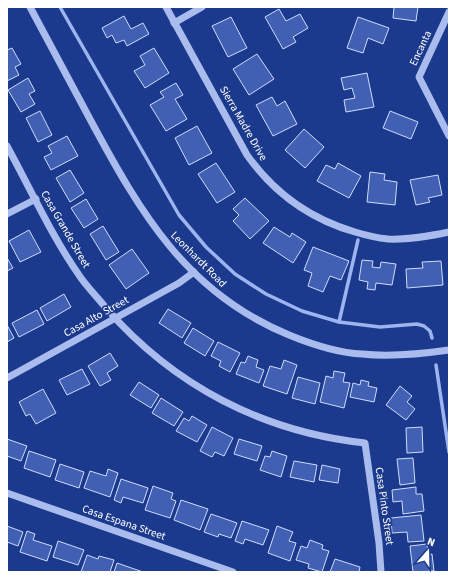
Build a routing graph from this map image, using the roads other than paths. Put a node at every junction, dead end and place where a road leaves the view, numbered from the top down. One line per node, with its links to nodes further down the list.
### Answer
1 (30, 7): 11 (street, Leonhardt Road)
2 (166, 7): 5 (street, Sierra Madre Drive)
3 (202, 7): 5 (street)
4 (449, 12): 6 (street, Encanta)
5 (174, 23): 10 (street, Sierra Madre Drive)
6 (449, 136)
7 (7, 146): 8 (street, Casa Grande Street)
8 (36, 199): 9 (street); 12 (street, Casa Grande Street)
9 (7, 214)
10 (449, 232)
11 (194, 272): 12 (street, Casa Alto Street); 13 (street, Leonhardt Road)
12 (115, 318): 14 (street, Casa Alto Street); 15 (street, Casa Grande Street)
13 (449, 350)
14 (7, 378)
15 (365, 443): 18 (street, Casa Pinto Street)
16 (7, 494): 17 (street, Casa Espana Street)
17 (233, 572)
18 (381, 572)

